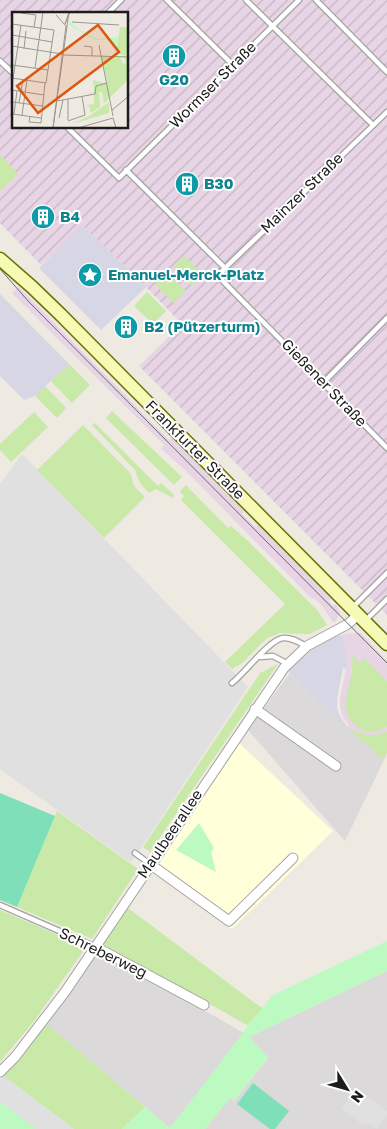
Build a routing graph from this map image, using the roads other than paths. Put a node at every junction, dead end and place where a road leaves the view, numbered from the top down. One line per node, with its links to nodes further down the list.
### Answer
1 (121, 0): 6 (lane)
2 (167, 0): 9 (lane)
3 (246, 0): 7 (lane)
4 (299, 0): 7 (lane, Wormser Straße)
5 (316, 0): 11 (lane)
6 (109, 12)
7 (273, 26): 9 (lane, Wormser Straße); 13 (lane)
8 (0, 60): 10 (lane)
9 (233, 66): 15 (lane, Wormser Straße)
10 (12, 72)
11 (387, 72)
12 (387, 112): 13 (lane, Mainzer Straße)
13 (373, 125): 17 (lane, Mainzer Straße)
14 (69, 129): 15 (lane)
15 (126, 170): 17 (lane)
16 (0, 259): 24 (main road, Frankfurter Straße)
17 (224, 268): 18 (lane, Mainzer Straße)
18 (218, 276): 20 (lane, Gießener Straße)
19 (387, 318): 20 (lane)
20 (323, 383): 21 (lane, Gießener Straße)
21 (387, 448)
22 (387, 573): 24 (lane)
23 (387, 599): 24 (lane)
24 (358, 615): 25 (main road, Frankfurter Straße); 26 (street, Maulbeerallee)
25 (387, 644)
26 (307, 646): 27 (lane); 28 (street, Maulbeerallee)
27 (260, 657): 28 (lane); 29 (lane)
28 (288, 664): 30 (street, Maulbeerallee)
29 (232, 683)
30 (255, 710): 31 (street); 34 (street, Maulbeerallee)
31 (336, 766)
32 (135, 853): 34 (lane)
33 (293, 858): 34 (street)
34 (150, 864): 36 (street, Maulbeerallee)
35 (0, 906): 36 (lane, Schreberweg)
36 (96, 946): 37 (street, Schreberweg); 38 (street, Maulbeerallee)
37 (204, 1005)
38 (0, 1072)

